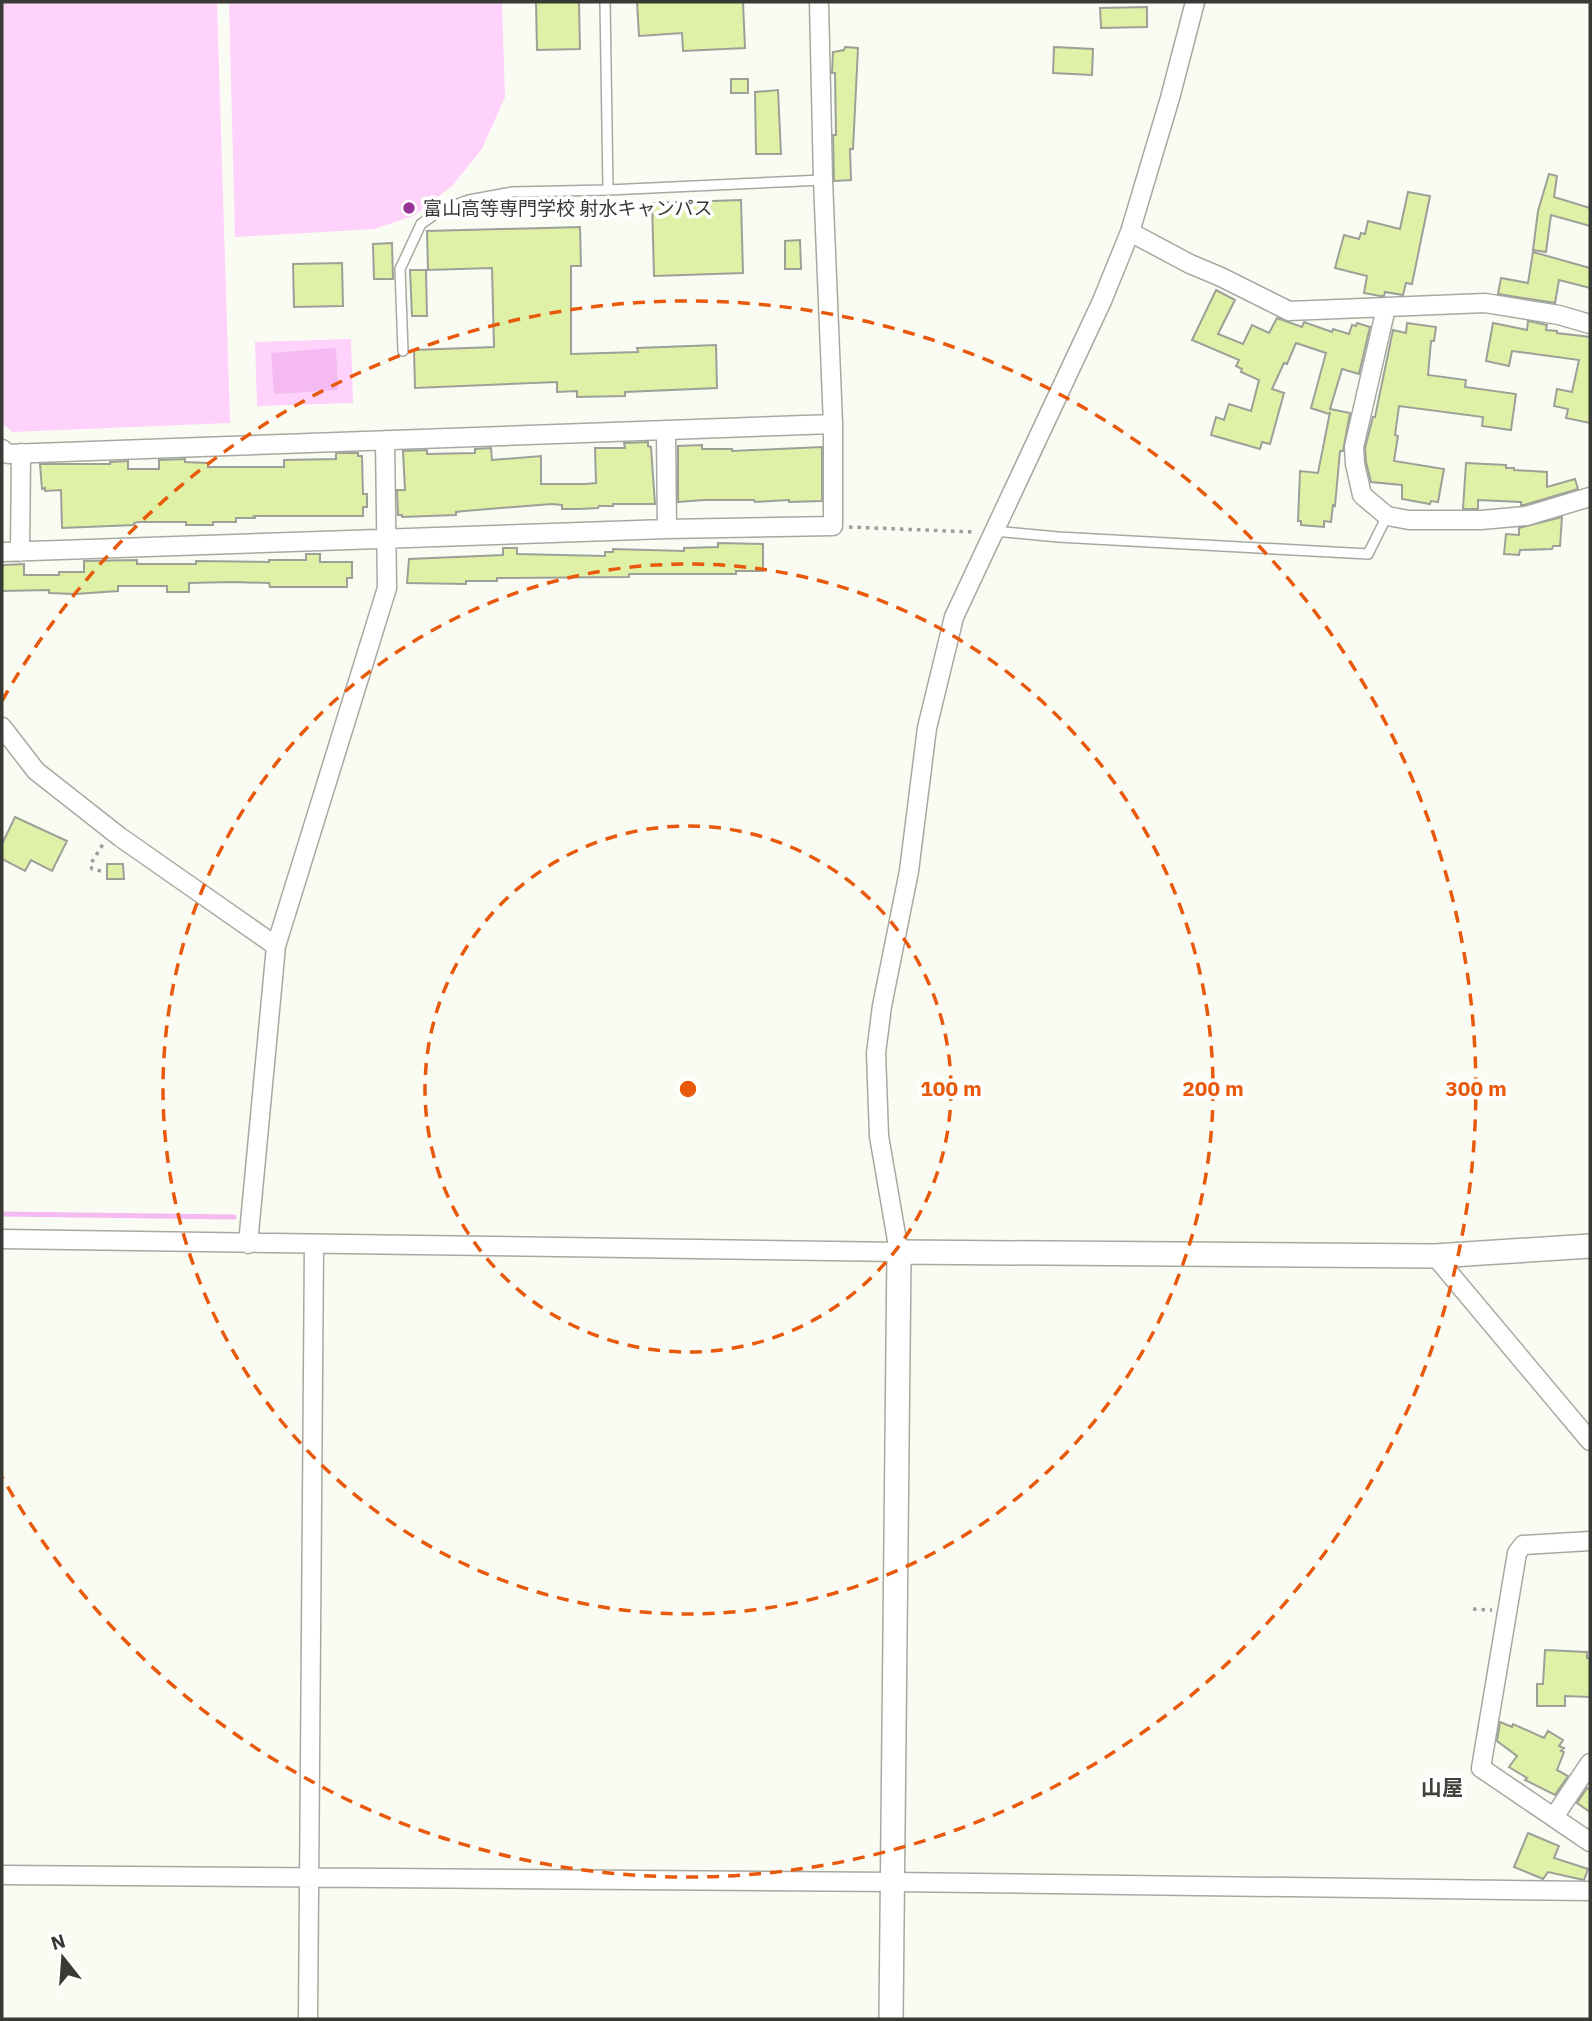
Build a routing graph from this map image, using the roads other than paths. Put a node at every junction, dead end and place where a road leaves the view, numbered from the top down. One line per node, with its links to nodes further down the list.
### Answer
1 (605, 2): 5 (lane)
2 (819, 2): 4 (street)
3 (1195, 2): 6 (street)
4 (823, 180): 5 (lane); 10 (street)
5 (608, 190): 9 (lane)
6 (1130, 232): 7 (street); 18 (street)
7 (1386, 308): 8 (street); 16 (street)
8 (1590, 324)
9 (403, 351)
10 (833, 424): 11 (street); 17 (street)
11 (666, 430): 12 (street); 17 (street)
12 (385, 440): 14 (street); 19 (street)
13 (2, 449): 14 (street)
14 (21, 453): 21 (street)
15 (1590, 497): 16 (street)
16 (1387, 516): 18 (lane)
17 (667, 529): 19 (street)
18 (994, 531): 26 (street)
19 (386, 539): 21 (street); 23 (street)
20 (2, 552): 21 (street)
21 (20, 552)
22 (2, 727): 23 (street)
23 (276, 946): 25 (street)
24 (2, 1239): 25 (street)
25 (249, 1240): 27 (street)
26 (897, 1243): 27 (street); 29 (street); 37 (street)
27 (314, 1245): 36 (street)
28 (1590, 1246): 29 (street)
29 (1435, 1256): 30 (street)
30 (1590, 1441)
31 (1590, 1541): 33 (street)
32 (1590, 1763): 33 (street)
33 (1554, 1817): 34 (street)
34 (1590, 1842)
35 (2, 1875): 36 (street)
36 (311, 1878): 37 (street); 39 (street)
37 (893, 1882): 38 (street); 40 (street)
38 (1590, 1891)
39 (308, 2019)
40 (891, 2019)

